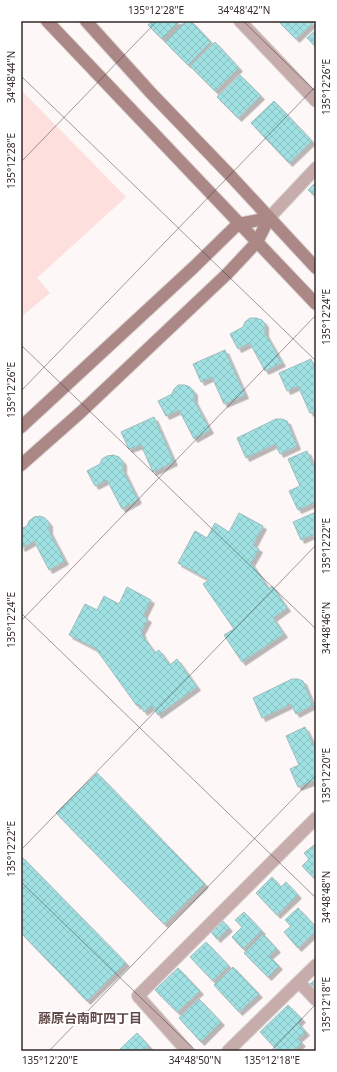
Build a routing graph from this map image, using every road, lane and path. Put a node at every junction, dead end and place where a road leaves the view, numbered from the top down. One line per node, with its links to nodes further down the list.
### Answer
1 (47, 21): 7 (street)
2 (86, 21): 6 (street)
3 (240, 21): 4 (street)
4 (316, 101)
5 (316, 168): 6 (street)
6 (269, 218): 7 (street); 8 (street); 9 (street)
7 (238, 224): 8 (street); 11 (street)
8 (257, 242): 10 (street); 12 (street)
9 (316, 268)
10 (316, 304)
11 (21, 427)
12 (21, 466)
13 (316, 818): 17 (street)
14 (316, 965): 15 (street)
15 (299, 982): 16 (street); 18 (street)
16 (316, 1000)
17 (188, 1051)
18 (228, 1051)

